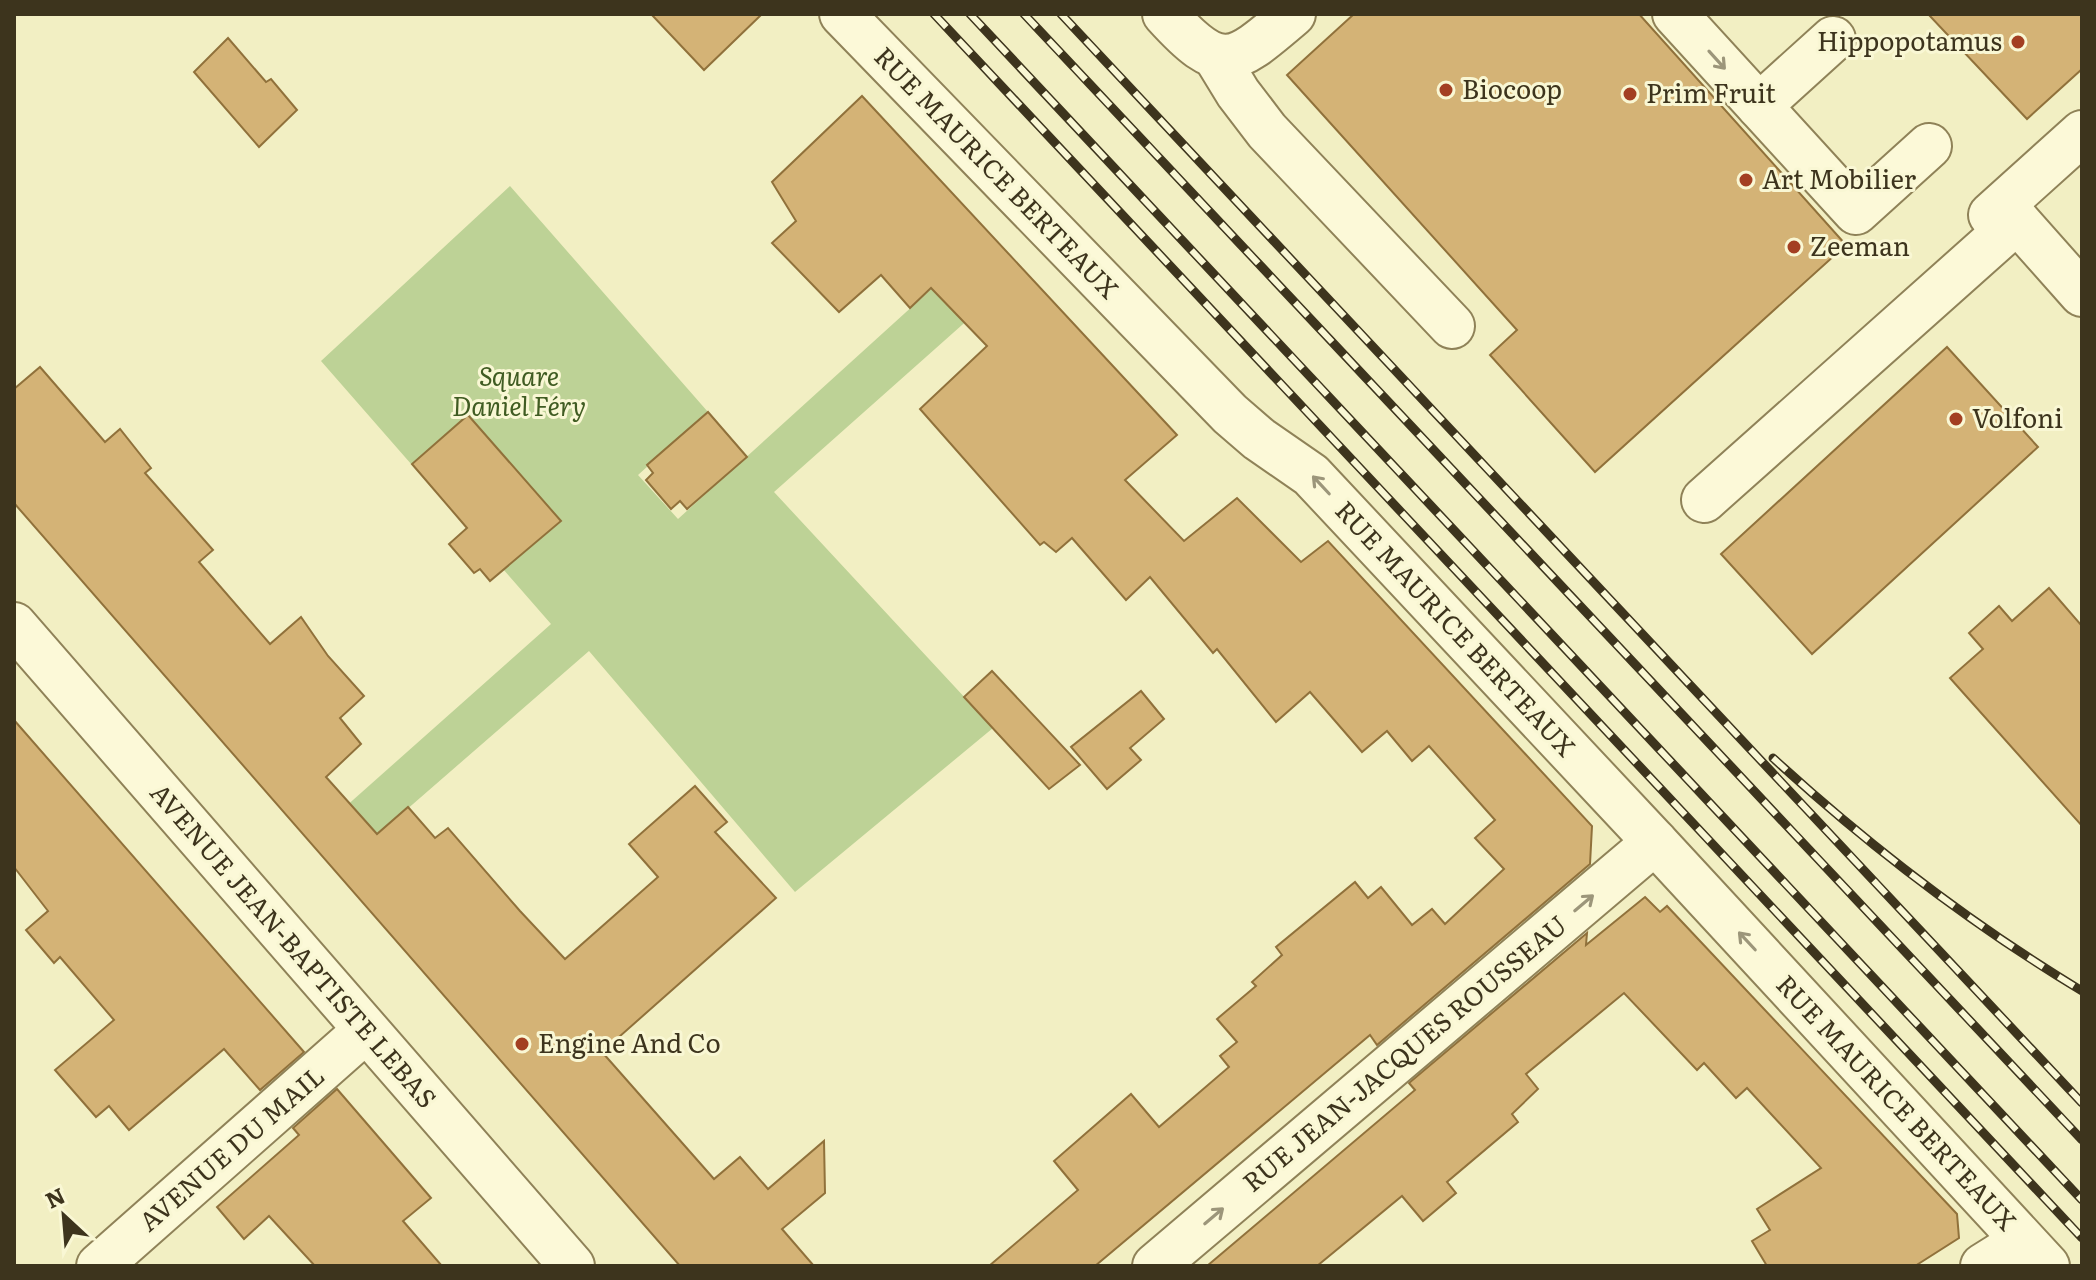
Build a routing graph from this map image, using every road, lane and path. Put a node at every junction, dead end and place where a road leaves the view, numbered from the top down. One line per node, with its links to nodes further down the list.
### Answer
1 (842, 14): 15 (street, RUE MAURICE BERTEAUX, one-way to 1)
2 (1165, 14): 6 (street)
3 (1293, 14): 6 (street)
4 (1675, 14): 7 (street, one-way to 7)
5 (1833, 39): 7 (street)
6 (1216, 57): 12 (street)
7 (1759, 106): 9 (street)
8 (2082, 133): 10 (street)
9 (1929, 146)
10 (2004, 213): 11 (street); 13 (street)
11 (2082, 294)
12 (1452, 326)
13 (1704, 500)
14 (14, 625): 16 (street, AVENUE JEAN-BAPTISTE LEBAS)
15 (1655, 842): 17 (street, RUE MAURICE BERTEAUX, one-way to 15); 20 (street, RUE JEAN-JACQUES ROUSSEAU, one-way to 15)
16 (365, 1031): 18 (street, AVENUE DU MAIL); 19 (street, AVENUE JEAN-BAPTISTE LEBAS)
17 (2035, 1254): 21 (street)
18 (99, 1266)
19 (572, 1266)
20 (1155, 1266)
21 (1983, 1266)

